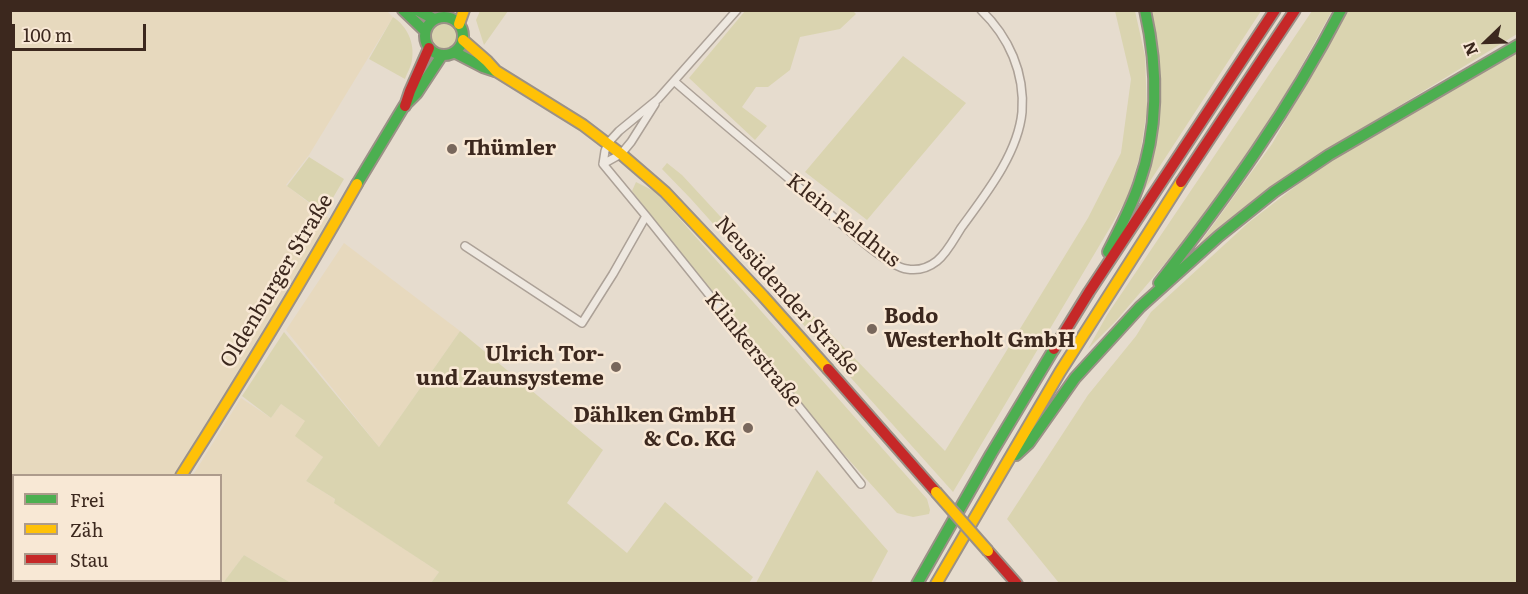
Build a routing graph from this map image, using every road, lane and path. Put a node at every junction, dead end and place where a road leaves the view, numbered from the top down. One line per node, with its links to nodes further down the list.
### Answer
1 (403, 10): 13 (main road)
2 (417, 10): 11 (main road)
3 (464, 10): 12 (main road)
4 (737, 10): 19 (street)
5 (981, 10): 19 (street, Klein Feldhus)
6 (1145, 10): 27 (main road)
7 (1275, 10): 27 (main road)
8 (1295, 10): 29 (main road)
9 (1341, 10): 28 (main road)
10 (449, 13): 11 (main road); 12 (main road)
11 (434, 19): 13 (main road)
12 (459, 24): 14 (main road)
13 (425, 31): 16 (main road)
14 (463, 40): 17 (main road); 18 (main road, Neusüdender Straße)
15 (1518, 45): 28 (main road)
16 (429, 48): 17 (main road); 21 (main road, Oldenburger Straße)
17 (448, 54): 18 (main road, Neusüdender Straße); 21 (main road, Oldenburger Straße)
18 (496, 71): 22 (main road, Neusüdender Straße)
19 (674, 81): 20 (street)
20 (658, 99): 22 (street); 23 (street)
21 (404, 106): 30 (main road, Oldenburger Straße)
22 (608, 143): 23 (main road, Neusüdender Straße); 24 (street)
23 (621, 154): 24 (street); 34 (main road, Neusüdender Straße, bridge)
24 (603, 164): 25 (street, Klinkerstraße)
25 (646, 216): 26 (street); 31 (street, Klinkerstraße)
26 (465, 246)
27 (1089, 292): 32 (main road)
28 (1140, 307): 29 (main road)
29 (1006, 464): 33 (main road)
30 (183, 474)
31 (861, 484)
32 (917, 584)
33 (936, 584)
34 (1017, 584)

